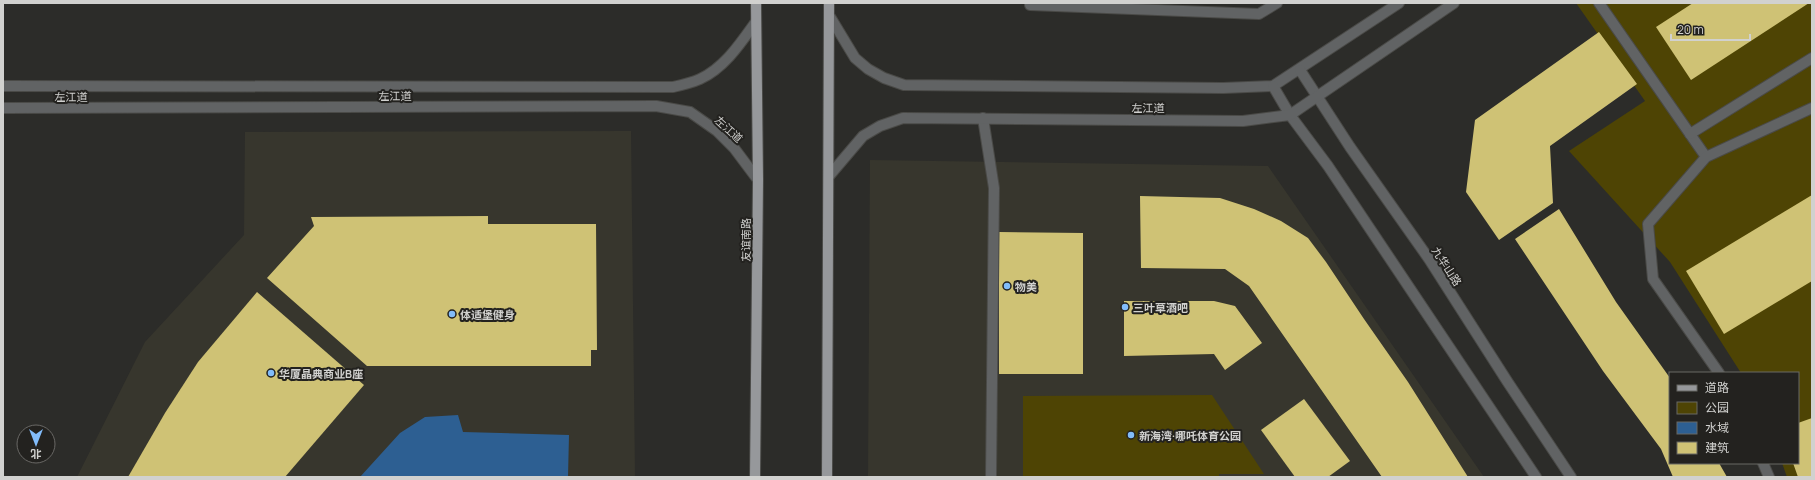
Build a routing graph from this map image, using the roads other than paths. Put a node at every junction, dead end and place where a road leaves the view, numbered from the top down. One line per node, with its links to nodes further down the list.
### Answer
1 (756, 3): 9 (main road, 友谊南路)
2 (829, 3): 8 (main road)
3 (1030, 3): 4 (street)
4 (1277, 3)
5 (1399, 3): 11 (street, 左江道)
6 (1454, 3): 14 (street, 左江道)
7 (1598, 3): 19 (street)
8 (829, 15): 13 (street, 左江道); 21 (main road)
9 (756, 23): 12 (street, 左江道); 22 (main road, 友谊南路)
10 (1812, 58): 19 (street)
11 (1300, 70): 13 (street, 左江道); 14 (street, 九华山路)
12 (3, 86)
13 (1273, 86): 17 (street)
14 (1317, 97): 17 (street, 左江道); 29 (street, 九华山路)
15 (3, 108): 22 (street, 左江道)
16 (1812, 108): 20 (street)
17 (1290, 115): 18 (street, 左江道); 28 (street)
18 (983, 118): 21 (street, 左江道); 27 (street)
19 (1690, 134): 20 (street)
20 (1706, 157): 23 (street)
21 (829, 176): 26 (main road)
22 (758, 180): 25 (main road, 友谊南路)
23 (1718, 372)
24 (1763, 464): 30 (street)
25 (755, 477)
26 (827, 477)
27 (991, 477)
28 (1536, 477)
29 (1571, 477)
30 (1768, 477)

